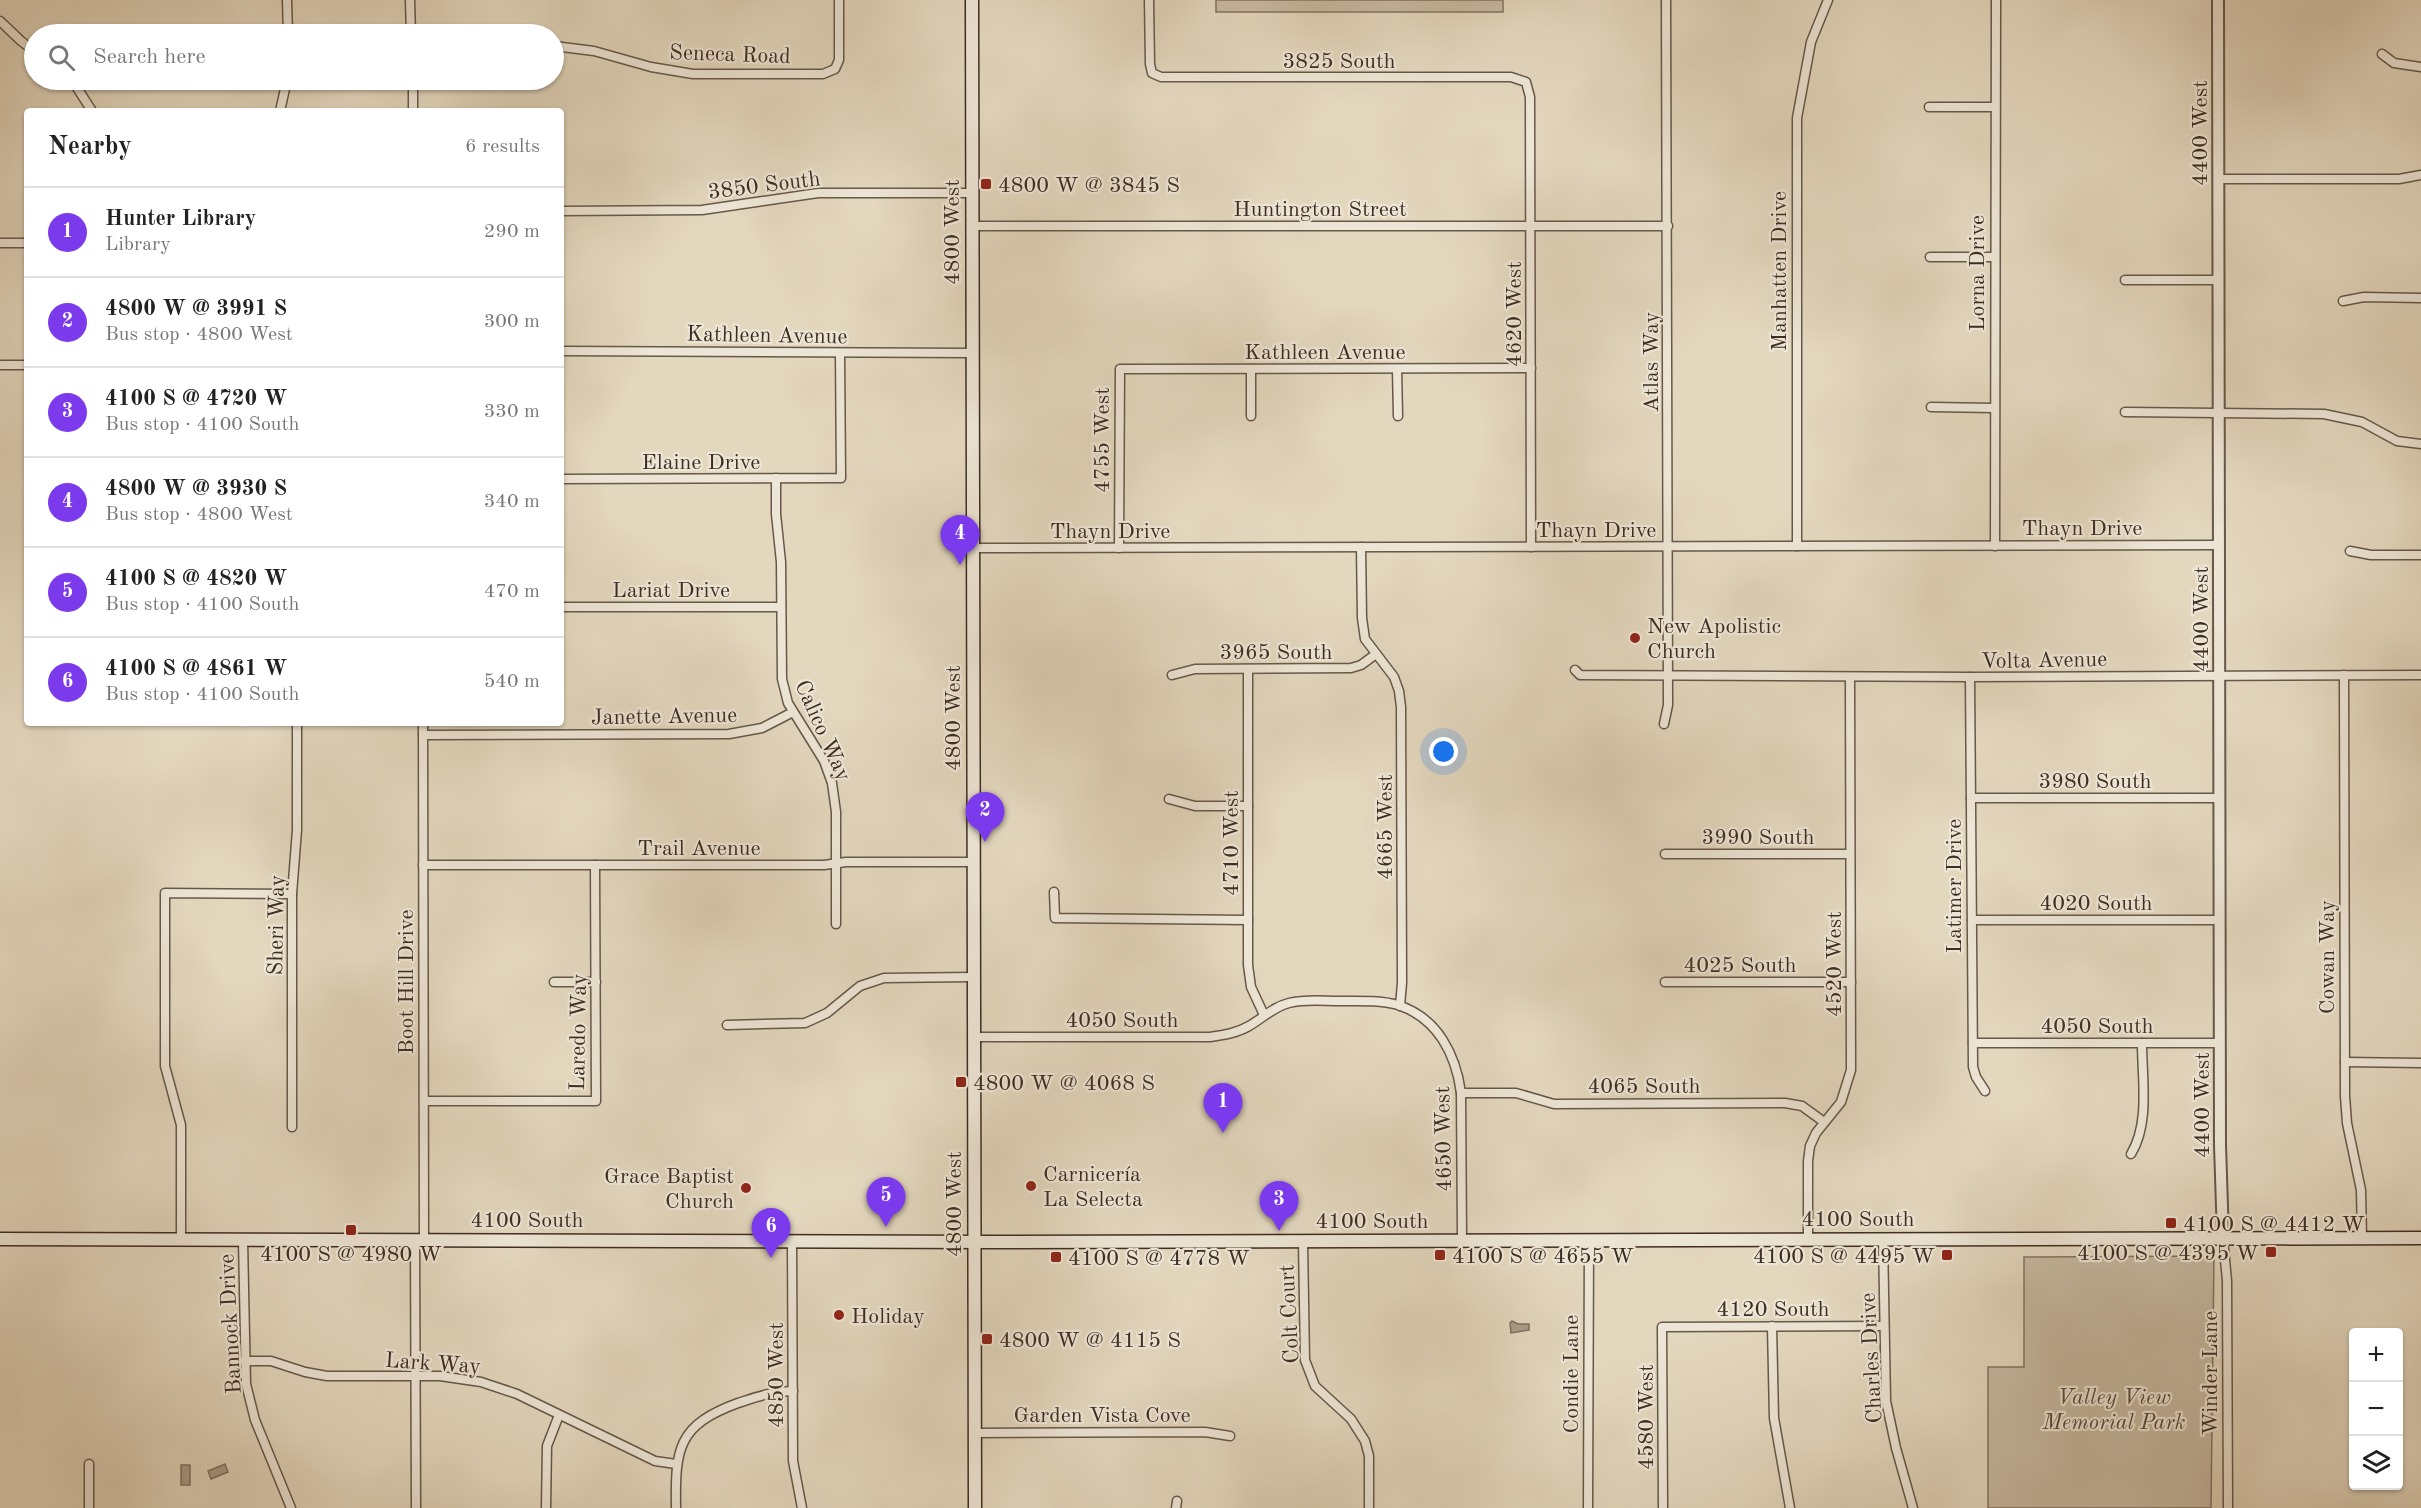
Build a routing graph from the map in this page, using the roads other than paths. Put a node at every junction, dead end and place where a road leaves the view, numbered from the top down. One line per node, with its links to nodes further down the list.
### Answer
1 (287, 0): 11 (street)
2 (410, 0): 12 (street)
3 (839, 0): 14 (street, Seneca Road)
4 (972, 0): 28 (main road, 4800 West)
5 (1149, 0): 17 (street, 3825 South)
6 (1666, 0): 30 (street, Atlas Way)
7 (1828, 0): 61 (street, Manhatten Drive)
8 (1996, 0): 22 (street, Lorna Drive)
9 (2218, 0): 27 (street, 4400 West)
10 (0, 21): 13 (street)
11 (288, 24)
12 (411, 24)
13 (24, 43)
14 (564, 47)
15 (2382, 54): 16 (street)
16 (2421, 67)
17 (1526, 82): 32 (street, 4620 West)
18 (79, 90): 23 (street)
19 (285, 90): 24 (street)
20 (412, 90): 25 (street)
21 (1929, 107): 22 (street)
22 (1994, 107): 36 (street, Lorna Drive)
23 (90, 108)
24 (281, 108)
25 (413, 108)
26 (2421, 176): 27 (street)
27 (2218, 179): 38 (street, 4400 West)
28 (972, 193): 29 (street, 3850 South); 31 (main road, 4800 West)
29 (564, 211)
30 (1668, 225): 32 (street, Huntington Street); 60 (street, Atlas Way)
31 (972, 226): 32 (street, Huntington Street); 43 (main road, 4800 West)
32 (1530, 226): 46 (street, 4620 West)
33 (0, 243): 34 (street)
34 (24, 243)
35 (1930, 257): 36 (street)
36 (1995, 257): 51 (street, Lorna Drive)
37 (2125, 280): 38 (street)
38 (2218, 280): 53 (street, 4400 West)
39 (2421, 298): 40 (street)
40 (2343, 301)
41 (564, 351): 42 (street, Kathleen Avenue)
42 (840, 353): 43 (street, Kathleen Avenue); 57 (street, Elaine Drive)
43 (972, 353): 65 (main road, 4800 West)
44 (0, 365): 45 (street)
45 (24, 365)
46 (1531, 368): 49 (street, Kathleen Avenue); 64 (street, 4620 West)
47 (1120, 369): 48 (street, Kathleen Avenue); 66 (street, 4755 West)
48 (1251, 369): 49 (street, Kathleen Avenue); 54 (street)
49 (1397, 369): 55 (street)
50 (1931, 407): 51 (street)
51 (1994, 408): 62 (street, Lorna Drive)
52 (2125, 412): 53 (street)
53 (2219, 413): 56 (street); 59 (street, 4400 West)
54 (1251, 416)
55 (1398, 416)
56 (2421, 444)
57 (776, 478): 58 (street, Elaine Drive); 70 (street, Calico Way)
58 (564, 479)
59 (2219, 545): 62 (street, Thayn Drive); 75 (street, 4400 West)
60 (1668, 546): 61 (street, Thayn Drive); 64 (street, Thayn Drive); 78 (street, Atlas Way)
61 (1797, 546): 62 (street, Thayn Drive)
62 (1995, 546)
63 (1361, 547): 64 (street, Thayn Drive); 66 (street, Thayn Drive); 71 (street, 4665 West)
64 (1531, 547)
65 (973, 548): 66 (street, Thayn Drive); 92 (main road, 4800 West)
66 (1119, 548)
67 (2350, 551): 68 (street)
68 (2421, 555)
69 (564, 607): 70 (street, Lariat Drive)
70 (781, 607): 81 (street, Calico Way)
71 (1376, 654): 72 (street, 3965 South); 107 (street, 4665 West)
72 (1248, 669): 74 (street, 3965 South); 89 (street, 4710 West)
73 (1575, 670): 78 (street, Volta Avenue)
74 (1172, 675)
75 (2219, 675): 76 (street, Volta Avenue); 80 (street, Volta Avenue); 87 (street, 4400 West)
76 (2344, 675): 77 (street, Volta Avenue); 114 (street, Cowan Way)
77 (2421, 675)
78 (1668, 676): 79 (street, Volta Avenue); 82 (street, Atlas Way)
79 (1850, 677): 80 (street, Volta Avenue); 91 (street, 4520 West)
80 (1970, 677): 86 (street, Latimer Drive)
81 (793, 712): 85 (street, Janette Avenue); 93 (street, Calico Way)
82 (1664, 724)
83 (297, 726): 97 (street, Sheri Way)
84 (423, 726): 85 (street, Boot Hill Drive)
85 (423, 735): 94 (street, Boot Hill Drive)
86 (1971, 798): 87 (street, 3980 South); 99 (street, Latimer Drive)
87 (2220, 798): 100 (street, 4400 West)
88 (1169, 799): 89 (street)
89 (1248, 806): 98 (street, 4710 West)
90 (1665, 854): 91 (street, 3990 South)
91 (1851, 854): 106 (street, 4520 West)
92 (974, 862): 93 (street, Trail Avenue); 102 (main road, 4800 West)
93 (836, 864): 95 (street, Trail Avenue); 101 (street, Calico Way)
94 (423, 865): 95 (street, Trail Avenue); 118 (street, Boot Hill Drive)
95 (595, 865): 104 (street, Laredo Way)
96 (1054, 892): 98 (street)
97 (292, 894): 120 (street, Sheri Way); 128 (street)
98 (1248, 920): 108 (street, 4710 West)
99 (1972, 920): 100 (street, 4020 South); 111 (street, Latimer Drive)
100 (2220, 920): 113 (street, 4400 West)
101 (836, 924)
102 (974, 977): 109 (street); 110 (main road, 4800 West)
103 (554, 982): 104 (street)
104 (596, 982): 118 (street, Laredo Way)
105 (1665, 982): 106 (street, 4025 South)
106 (1851, 982): 119 (street, 4520 West)
107 (1400, 1006): 108 (street, 4050 South); 117 (street, 4650 West)
108 (1264, 1015): 110 (street, 4050 South)
109 (727, 1025)
110 (974, 1036): 135 (main road, 4800 West)
111 (1973, 1043): 112 (street, 4050 South); 116 (street, Latimer Drive)
112 (2142, 1043): 113 (street, 4050 South); 121 (street)
113 (2220, 1043): 122 (street, 4400 West)
114 (2344, 1062): 115 (street); 123 (street, Cowan Way)
115 (2421, 1063)
116 (1985, 1091)
117 (1461, 1093): 119 (street, 4065 South); 131 (street, 4650 West)
118 (423, 1101): 130 (street, Boot Hill Drive)
119 (1824, 1122): 126 (street, 4520 West)
120 (292, 1127)
121 (2131, 1154)
122 (2223, 1238): 123 (main road, 4100 South); 127 (main road, 4100 South); 159 (street, Winder Lane)
123 (2362, 1238): 124 (main road, 4100 South)
124 (2421, 1238)
125 (0, 1239): 128 (main road, 4100 South)
126 (1808, 1239): 127 (main road, 4100 South); 132 (main road, 4100 South)
127 (1883, 1239): 137 (street, Charles Drive)
128 (181, 1240): 129 (main road, 4100 South)
129 (243, 1240): 130 (main road, 4100 South); 139 (street, Bannock Drive)
130 (420, 1240): 133 (main road, 4100 South); 140 (street, Boot Hill Drive)
131 (1462, 1240): 132 (main road, 4100 South); 134 (main road, 4100 South)
132 (1589, 1240): 155 (street, Condie Lane)
133 (792, 1241): 135 (main road, 4100 South); 141 (street, 4850 West)
134 (1304, 1241): 135 (main road, 4100 South); 154 (street, Colt Court)
135 (974, 1242): 143 (main road, 4800 West)
136 (1772, 1326): 137 (street, 4120 South); 138 (street, 4120 South); 157 (street)
137 (1884, 1326): 158 (street, Charles Drive)
138 (1662, 1327): 156 (street, 4580 West)
139 (244, 1361): 140 (street, Lark Way); 148 (street, Bannock Drive)
140 (416, 1376): 142 (street, Lark Way); 149 (street, Boot Hill Drive)
141 (793, 1391): 146 (street); 152 (street, 4850 West)
142 (559, 1415): 146 (street, Lark Way); 150 (street)
143 (974, 1433): 144 (street, Garden Vista Cove); 153 (main road, 4800 West)
144 (1230, 1436)
145 (89, 1464): 147 (street)
146 (676, 1464): 151 (street)
147 (89, 1508)
148 (291, 1508)
149 (416, 1508)
150 (546, 1508)
151 (676, 1508)
152 (802, 1508)
153 (975, 1508)
154 (1369, 1508)
155 (1588, 1508)
156 (1663, 1508)
157 (1790, 1508)
158 (1913, 1508)
159 (2228, 1508)

